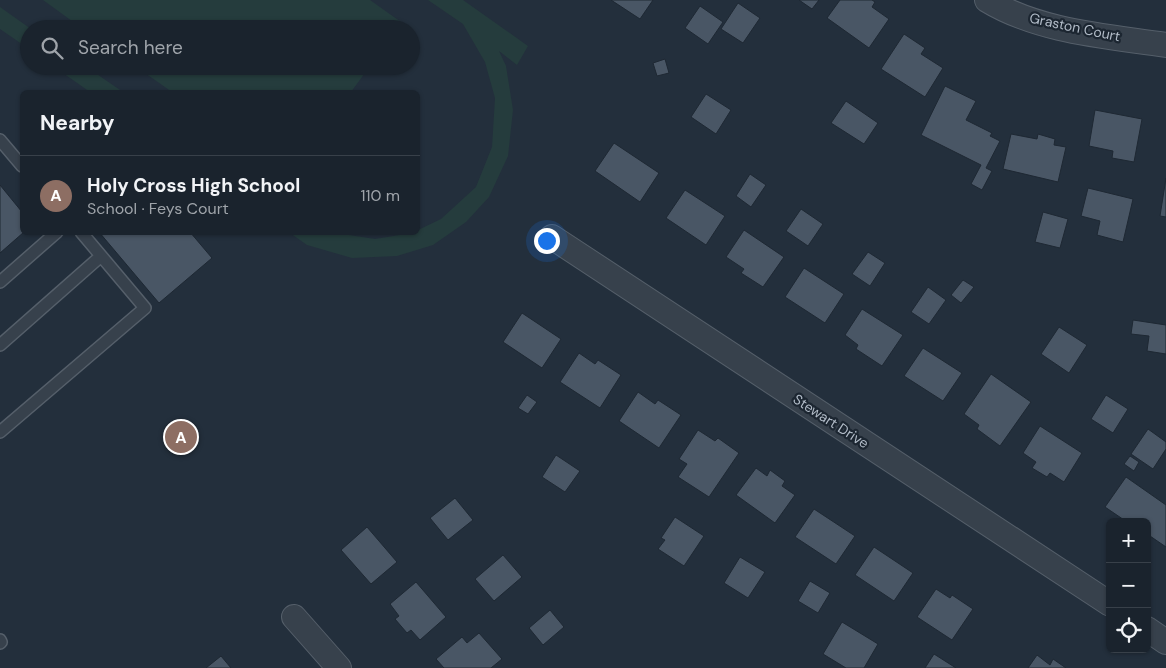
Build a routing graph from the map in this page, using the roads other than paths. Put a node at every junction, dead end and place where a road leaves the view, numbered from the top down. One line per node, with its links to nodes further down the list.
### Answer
1 (987, 0): 2 (street, Graston Court)
2 (1166, 45)
3 (0, 140): 4 (lane)
4 (20, 164)
5 (54, 235): 9 (lane)
6 (84, 235): 8 (lane)
7 (552, 237): 12 (street, Stewart Drive)
8 (101, 256): 10 (lane); 11 (lane)
9 (0, 282)
10 (0, 345)
11 (0, 432)
12 (1106, 601)
13 (294, 617): 16 (street)
14 (1151, 632): 15 (street)
15 (1166, 642)
16 (339, 668)

